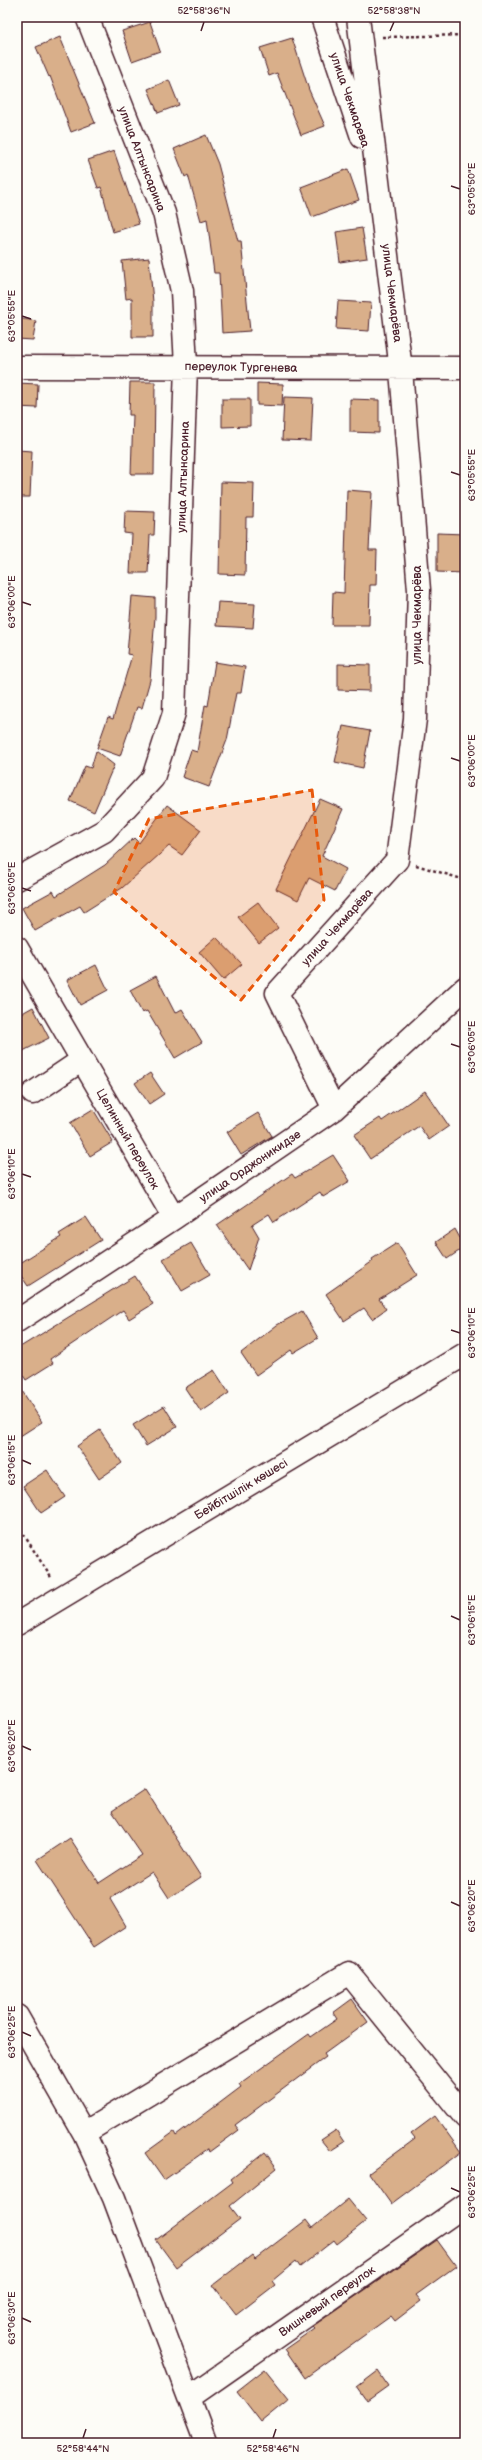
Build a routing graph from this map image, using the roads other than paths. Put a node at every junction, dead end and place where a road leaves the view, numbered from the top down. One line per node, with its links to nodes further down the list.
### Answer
1 (87, 17): 5 (street, улица Алтынсарина)
2 (322, 17): 4 (street, улица Чекмарева)
3 (359, 27): 4 (street, улица Чекмарёва)
4 (378, 183): 8 (street, улица Чекмарёва)
5 (186, 366): 6 (street, переулок Тургенева); 8 (street, переулок Тургенева); 9 (street, улица Алтынсарина)
6 (17, 367)
7 (465, 368): 8 (street, переулок Тургенева)
8 (402, 370): 14 (street, улица Чекмарёва)
9 (17, 879)
10 (17, 948): 12 (street, Целинный переулок)
11 (465, 988): 14 (street, улица Орджоникидзе)
12 (82, 1060): 13 (street); 15 (street, Целинный переулок)
13 (33, 1093)
14 (334, 1109): 15 (street, улица Орджоникидзе)
15 (174, 1218): 16 (street, улица Орджоникидзе)
16 (17, 1321)
17 (465, 1354): 18 (street, Бейбітшілік көшесі)
18 (17, 1624)
19 (17, 2016): 21 (street)
20 (465, 2116): 21 (street)
21 (84, 2133): 23 (street)
22 (465, 2205): 23 (street, Вишневый переулок)
23 (190, 2397): 24 (street)
24 (206, 2443)

